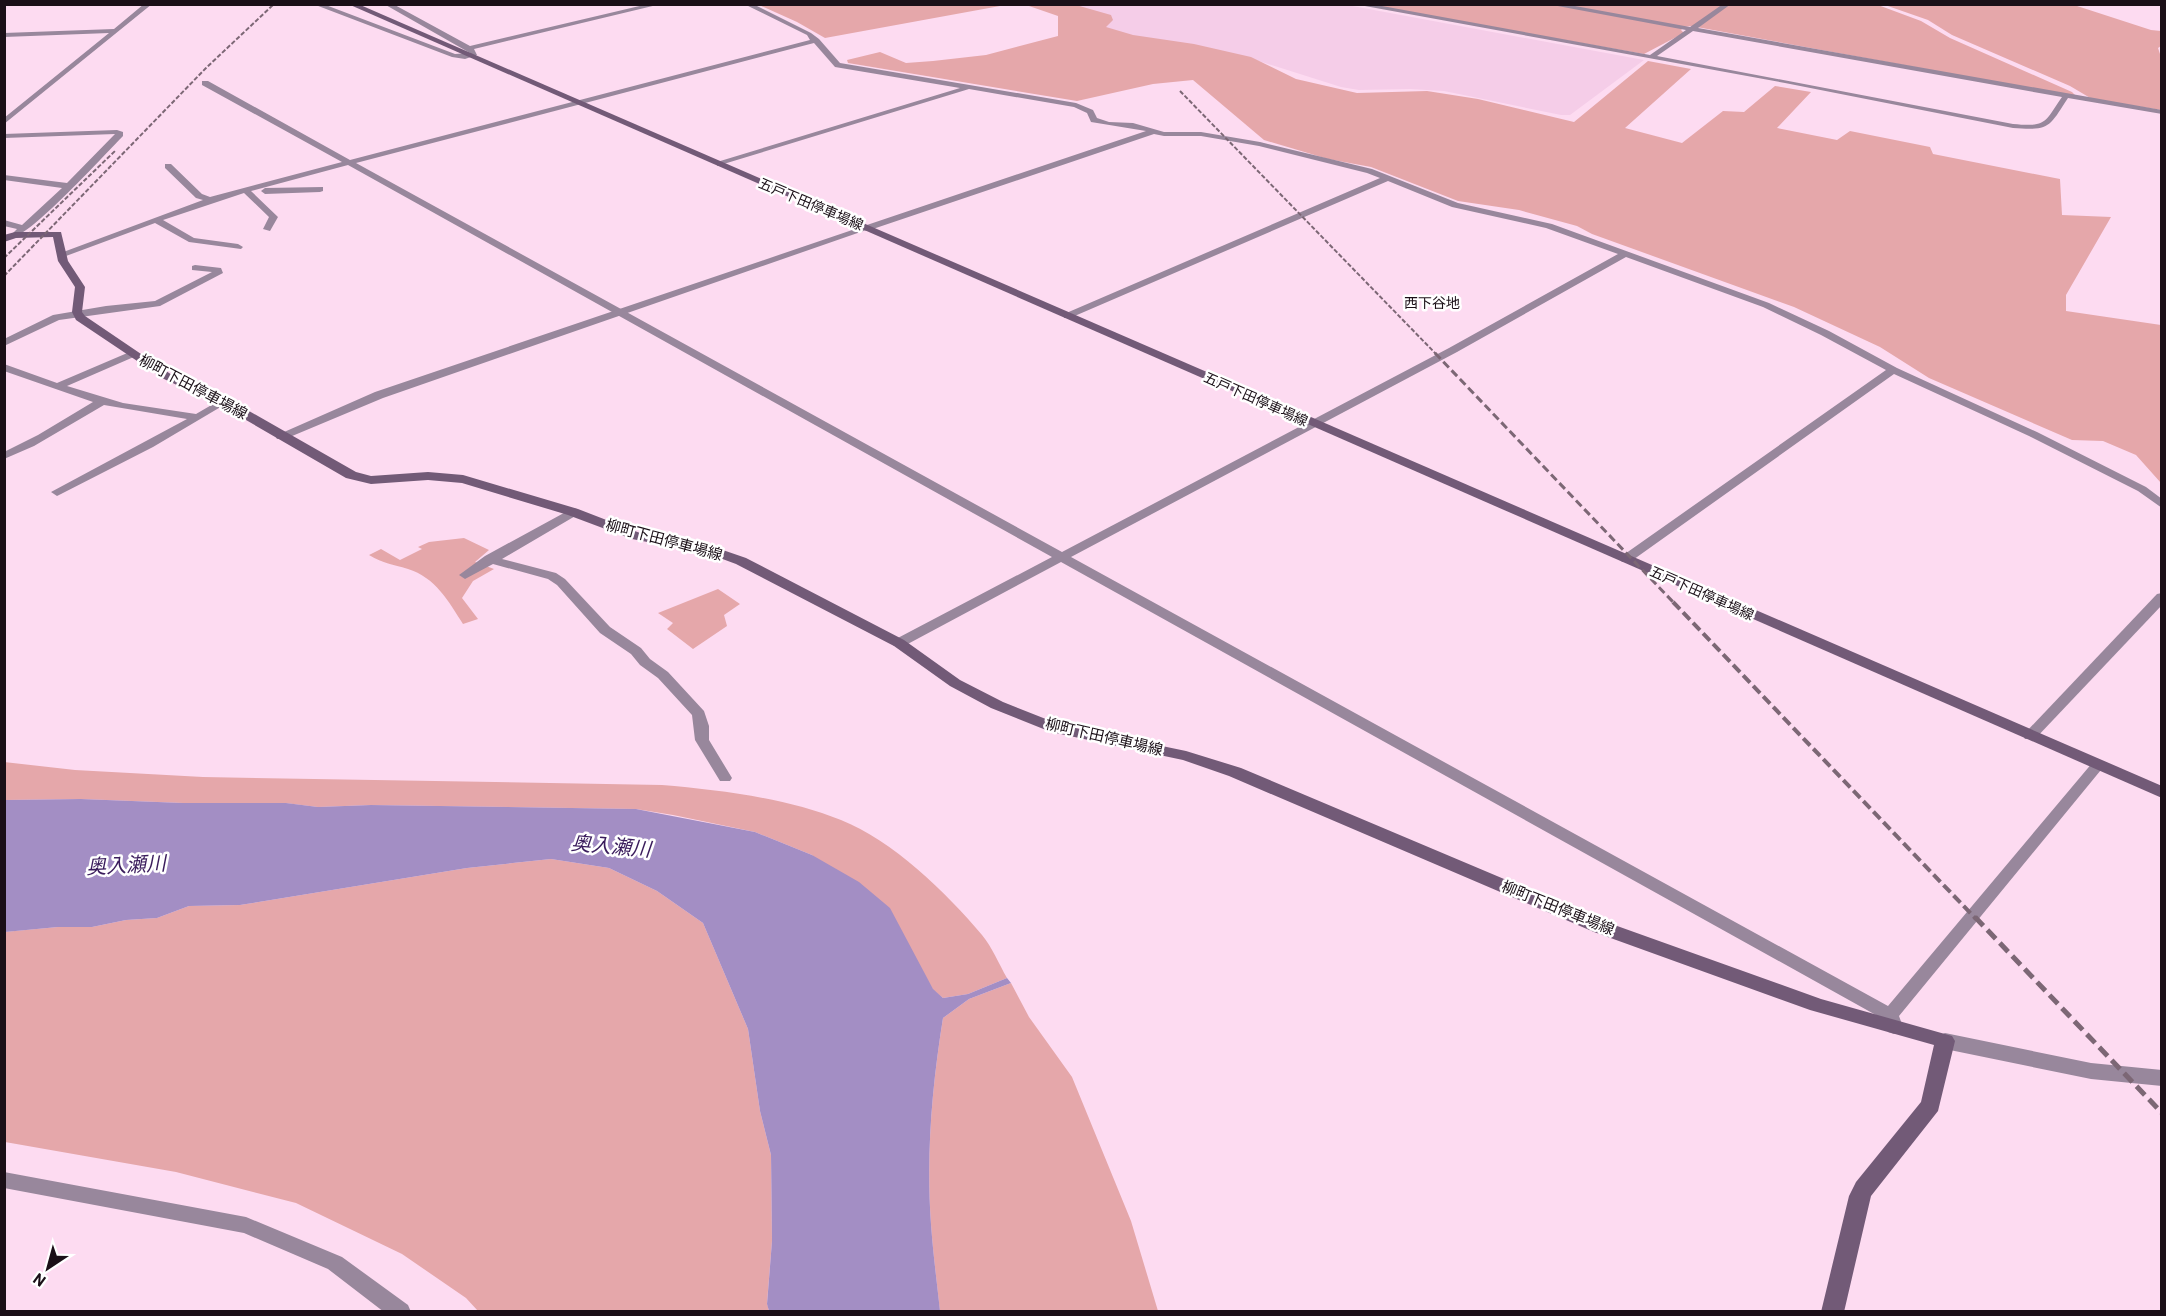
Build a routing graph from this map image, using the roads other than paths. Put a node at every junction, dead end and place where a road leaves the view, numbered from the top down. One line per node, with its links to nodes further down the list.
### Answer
1 (149, 4): 11 (street)
2 (316, 4): 14 (street)
3 (351, 4): 14 (main road, 五戸下田停車場線)
4 (387, 4): 14 (street)
5 (658, 4): 14 (street)
6 (747, 4): 13 (street)
7 (1357, 4): 15 (street)
8 (1550, 4): 10 (street)
9 (1728, 4): 10 (street)
10 (1693, 30): 15 (street); 18 (street)
11 (115, 31): 12 (street); 21 (street)
12 (4, 35)
13 (817, 40): 17 (street); 19 (street)
14 (470, 52): 19 (main road, 五戸下田停車場線)
15 (1651, 57): 18 (street)
16 (205, 83): 24 (street)
17 (968, 88): 22 (street); 25 (street)
18 (2065, 97): 20 (street)
19 (579, 103): 24 (street); 25 (main road, 五戸下田停車場線)
20 (2162, 112)
21 (4, 122)
22 (1151, 132): 28 (street); 35 (street)
23 (4, 135): 29 (street)
24 (351, 162): 31 (street); 43 (street)
25 (720, 164): 35 (main road, 五戸下田停車場線)
26 (168, 166): 32 (street)
27 (4, 177): 29 (street)
28 (1388, 178): 40 (street); 44 (street)
29 (69, 186): 37 (street)
30 (320, 189): 31 (street)
31 (248, 191): 32 (street); 36 (street)
32 (211, 200): 33 (street)
33 (156, 220): 38 (street); 39 (street)
34 (4, 223): 37 (street)
35 (867, 228): 43 (street); 44 (main road, 五戸下田停車場線)
36 (267, 229)
37 (14, 234): 39 (main road)
38 (238, 246)
39 (63, 254): 42 (main road)
40 (1625, 254): 48 (street); 53 (street)
41 (195, 268): 42 (street)
42 (77, 313): 45 (street); 46 (main road, 柳町下田停車場線)
43 (621, 314): 54 (street); 59 (street)
44 (1067, 316): 53 (main road, 五戸下田停車場線)
45 (4, 343)
46 (132, 354): 49 (street); 51 (main road, 柳町下田停車場線)
47 (4, 367): 49 (street)
48 (1893, 370): 57 (street); 61 (street)
49 (57, 387): 50 (street)
50 (103, 401): 52 (street); 55 (street)
51 (224, 402): 52 (street); 54 (main road, 柳町下田停車場線)
52 (195, 417): 56 (street)
53 (1313, 424): 59 (street); 61 (main road, 五戸下田停車場線)
54 (280, 436): 58 (main road, 柳町下田停車場線)
55 (4, 456)
56 (57, 492)
57 (2162, 505)
58 (573, 512): 60 (street); 64 (main road, 柳町下田停車場線)
59 (1064, 556): 64 (street); 69 (street)
60 (489, 559): 62 (street); 67 (street)
61 (1626, 559): 65 (main road, 五戸下田停車場線)
62 (465, 574)
63 (2162, 597): 65 (street)
64 (898, 643): 69 (main road, 柳町下田停車場線)
65 (2030, 736): 66 (main road, 五戸下田停車場線)
66 (2098, 765): 68 (main road, 五戸下田停車場線); 69 (street)
67 (725, 778)
68 (2162, 793)
69 (1892, 1021): 70 (main road, 柳町下田停車場線)
70 (1945, 1041): 71 (street); 74 (main road)
71 (2162, 1078)
72 (4, 1180): 73 (street)
73 (401, 1311)
74 (1832, 1311)

